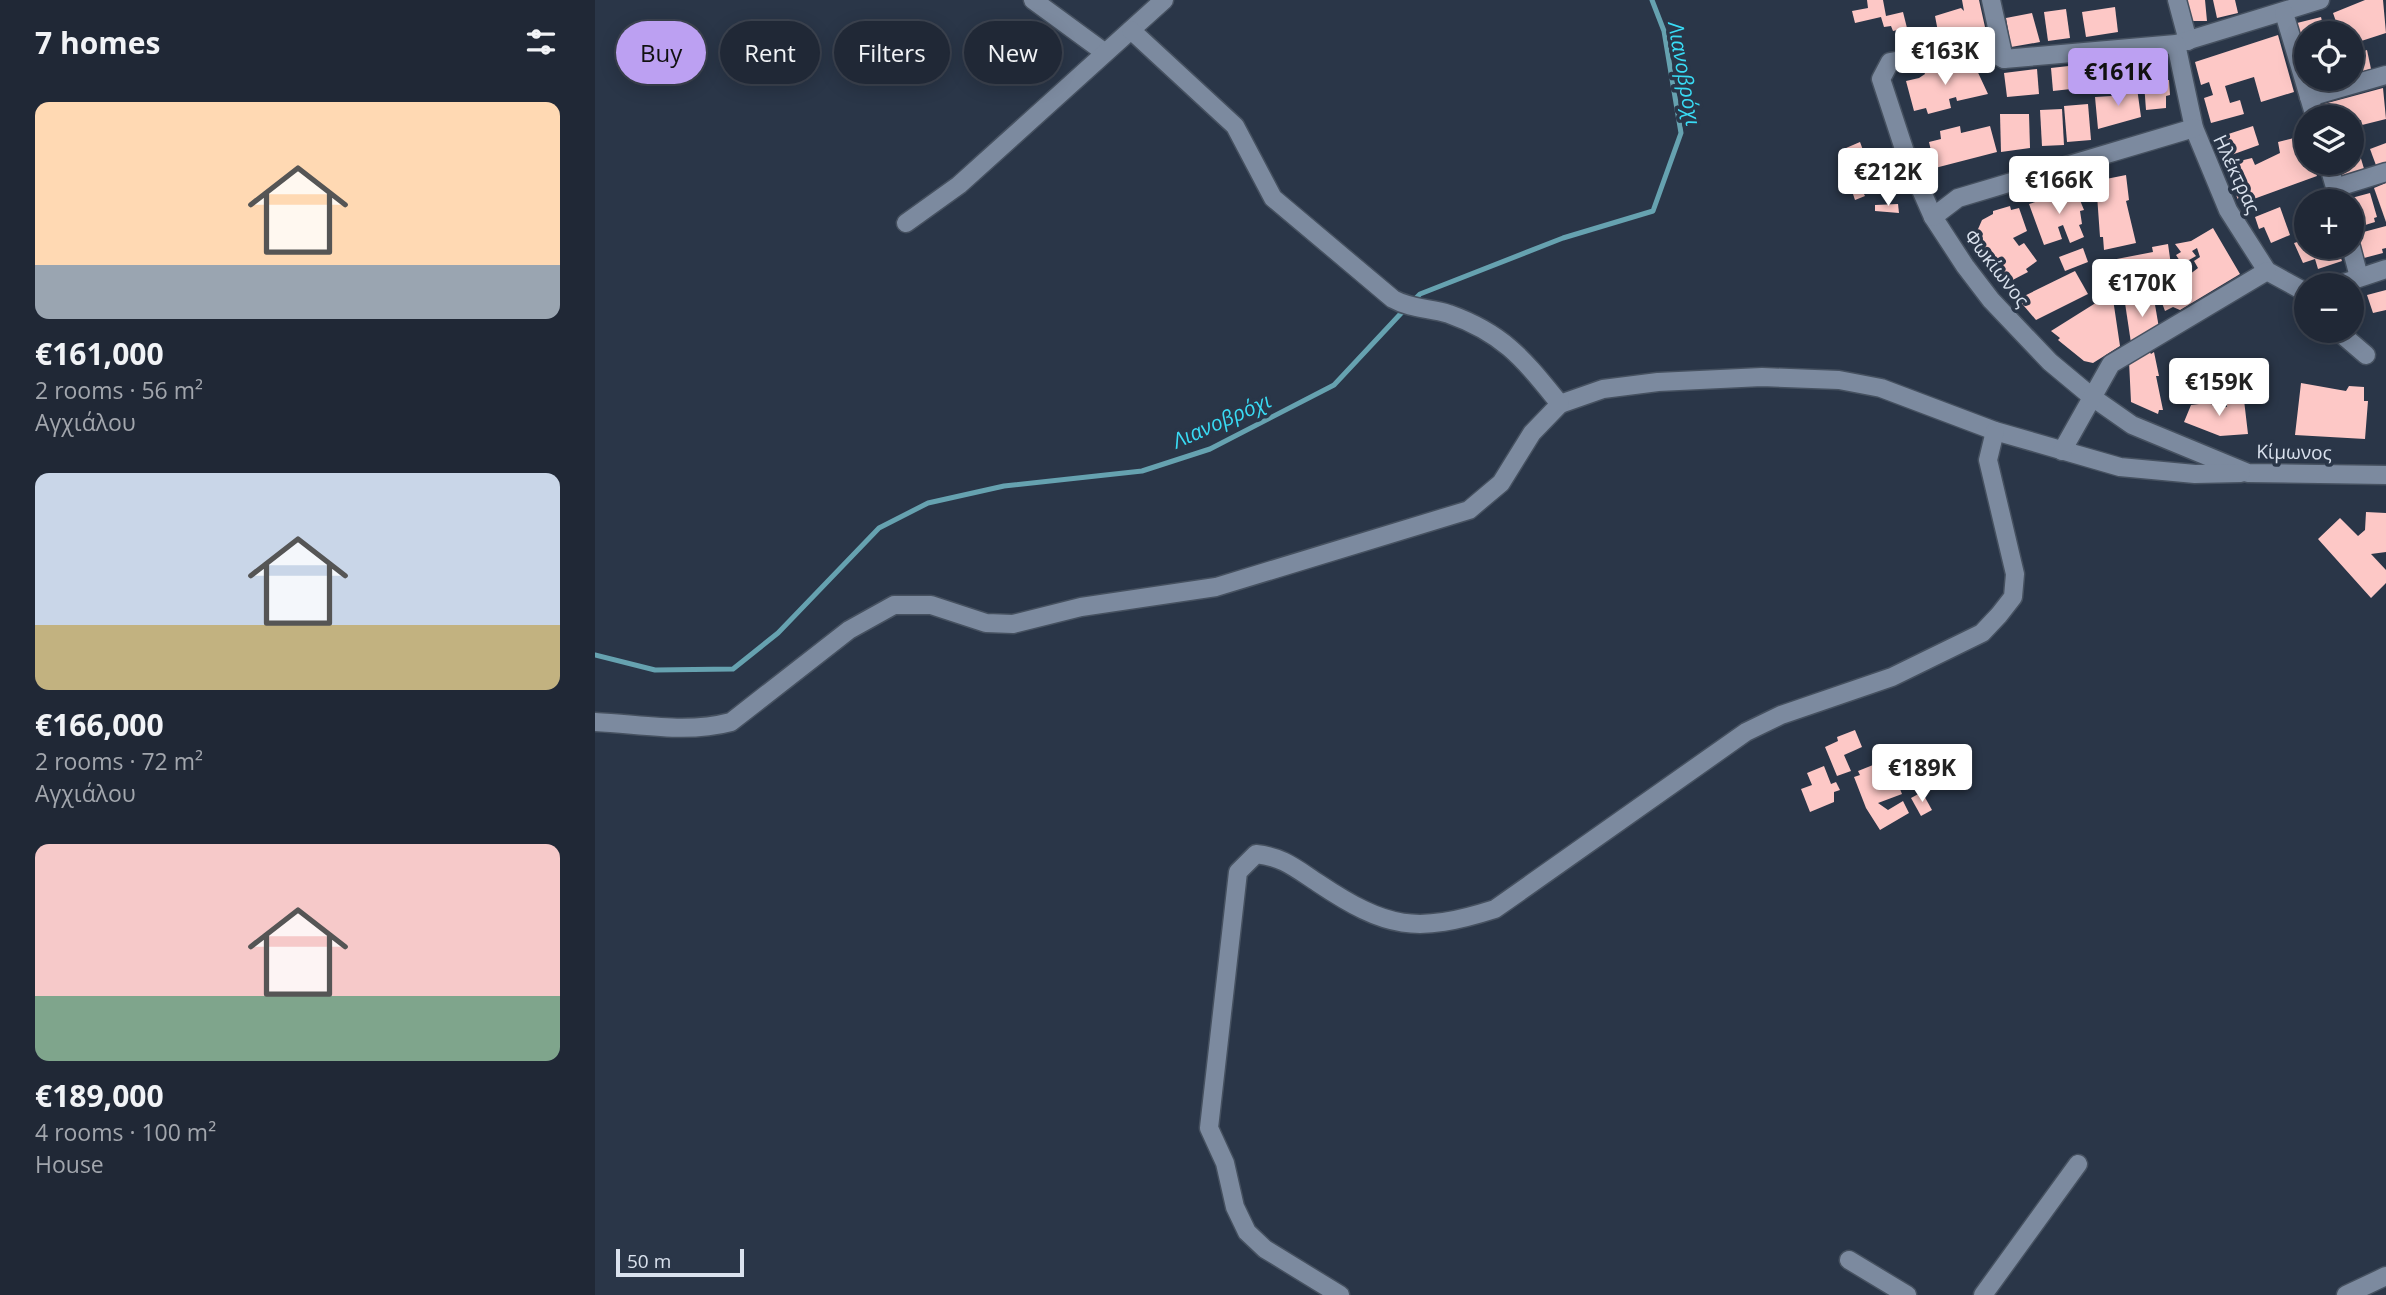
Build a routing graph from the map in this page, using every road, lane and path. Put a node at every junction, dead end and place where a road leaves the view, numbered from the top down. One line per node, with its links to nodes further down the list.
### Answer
1 (1034, 0): 9 (street)
2 (1164, 0): 7 (street)
3 (1991, 0): 10 (street)
4 (2177, 0): 8 (street, Ηλέκτρας)
5 (2320, 0): 6 (street)
6 (2284, 13): 8 (street); 12 (street)
7 (1131, 30): 9 (street); 26 (street)
8 (2182, 43): 10 (street); 14 (street, Ηλέκτρας)
9 (1104, 52): 18 (street)
10 (2004, 59): 17 (street, Φωκίωνος)
11 (2386, 75): 12 (street)
12 (2309, 97): 13 (street)
13 (2311, 105)
14 (2194, 128): 17 (street); 20 (street, Ηλέκτρας)
15 (2386, 172): 16 (street)
16 (2350, 189)
17 (1933, 217): 25 (street, Φωκίωνος)
18 (906, 223)
19 (2386, 269): 21 (street)
20 (2267, 271): 22 (street, Ηλέκτρας); 25 (street)
21 (2364, 276)
22 (2294, 286)
23 (2352, 343): 24 (street)
24 (2366, 355)
25 (2092, 397): 28 (street); 29 (street, Κίμωνος)
26 (1560, 404): 27 (street); 31 (street)
27 (1995, 431): 28 (street); 35 (street)
28 (2062, 451): 29 (street)
29 (2248, 473): 30 (street, Κίμωνος)
30 (2386, 475)
31 (595, 722)
32 (2078, 1164): 37 (street)
33 (1849, 1260): 36 (street)
34 (2386, 1276): 38 (street)
35 (1340, 1295)
36 (1907, 1295)
37 (1983, 1295)
38 (2346, 1295)

